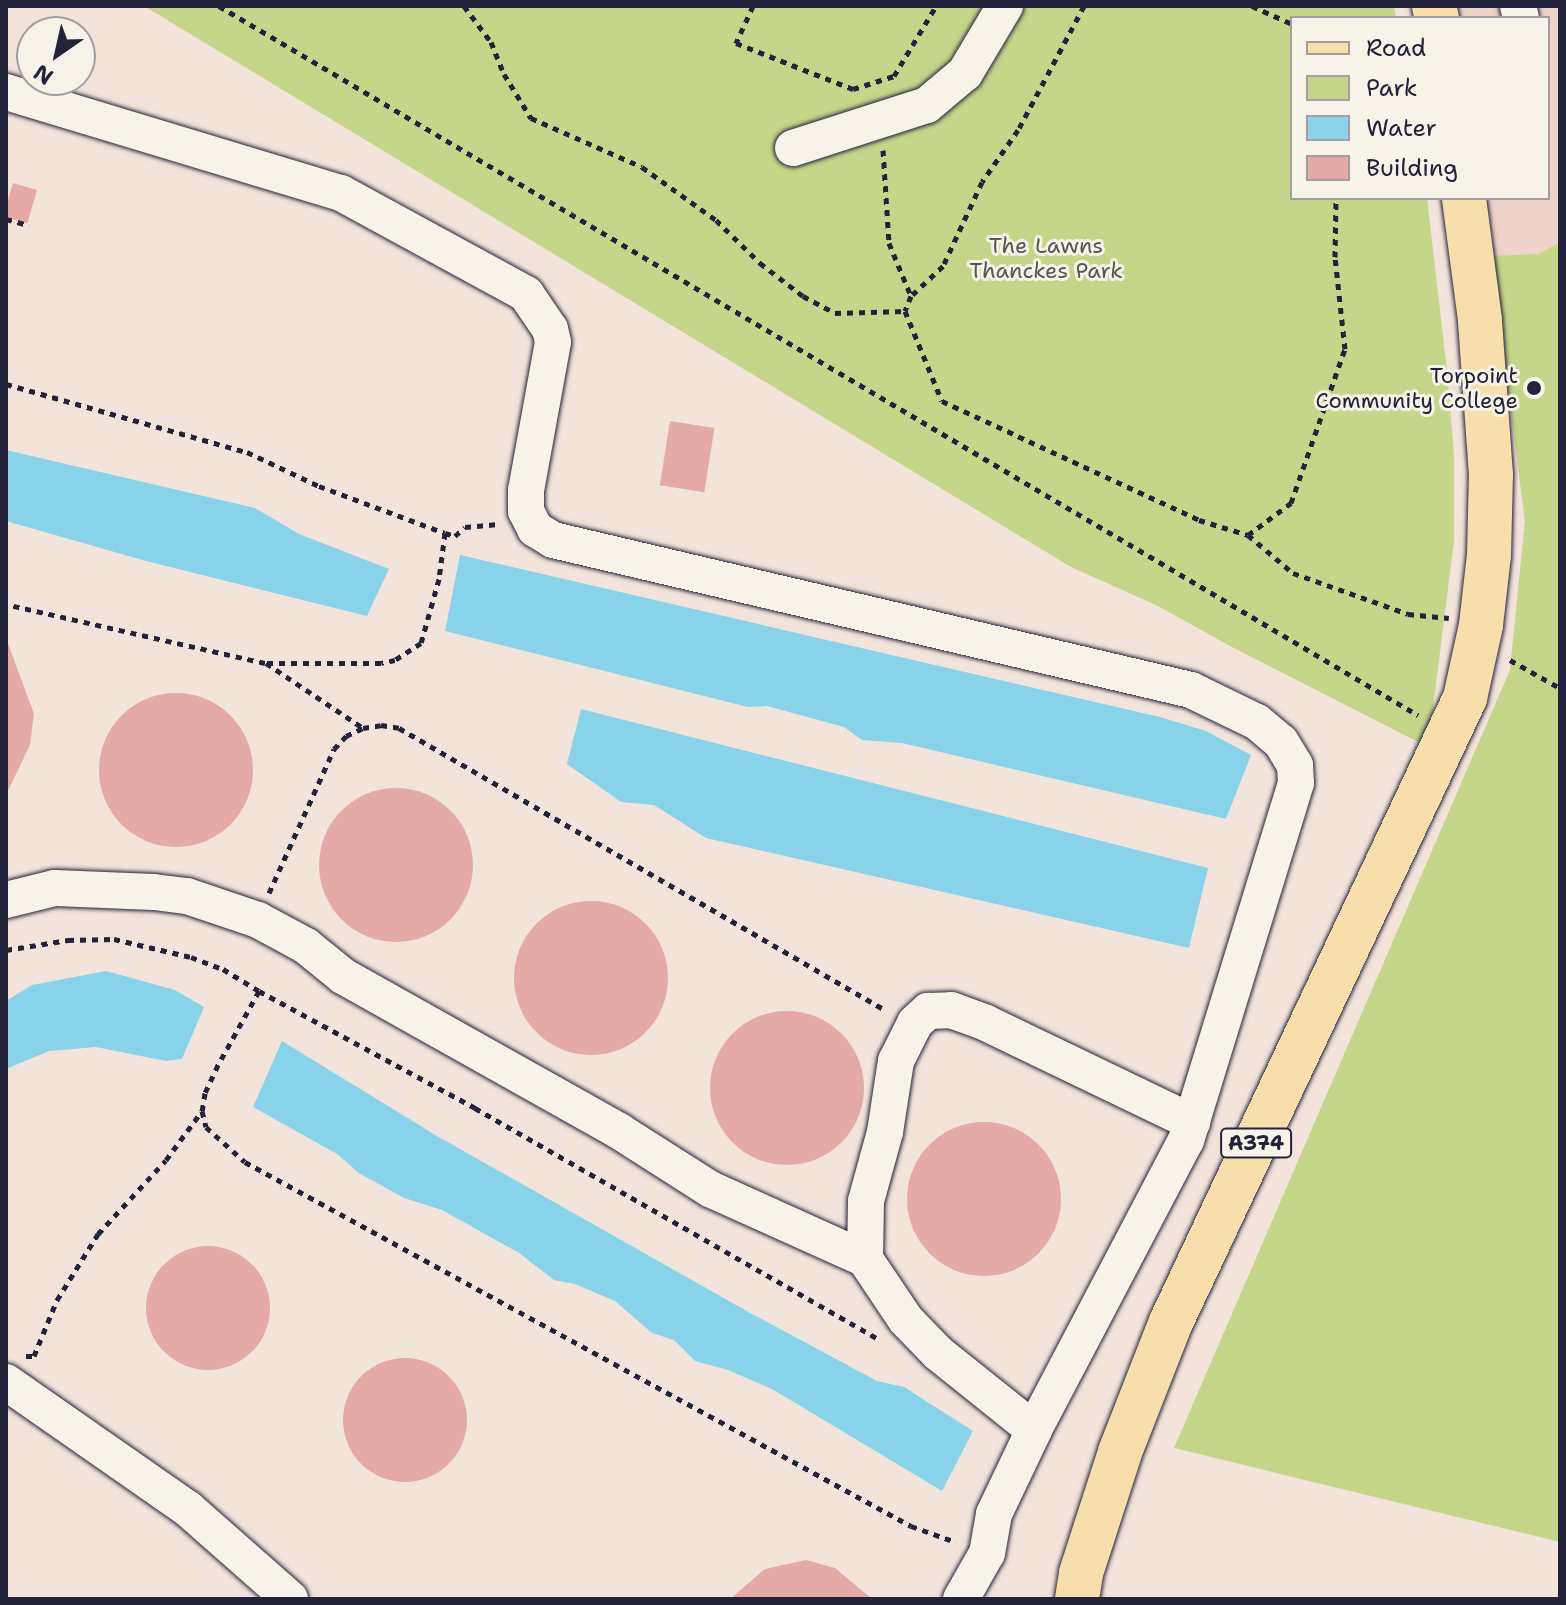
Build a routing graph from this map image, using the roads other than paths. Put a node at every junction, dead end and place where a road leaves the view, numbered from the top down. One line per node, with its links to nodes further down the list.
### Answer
1 (1005, 6): 3 (lane)
2 (6, 92): 6 (lane)
3 (793, 148)
4 (1464, 200): 14 (main road, A374)
5 (6, 900): 7 (lane)
6 (1192, 1122): 7 (lane); 9 (lane)
7 (865, 1259): 9 (lane)
8 (13, 1369): 11 (lane)
9 (1034, 1430): 10 (lane)
10 (987, 1553): 12 (lane); 13 (lane)
11 (290, 1599)
12 (961, 1599)
13 (993, 1599)
14 (1077, 1599)

